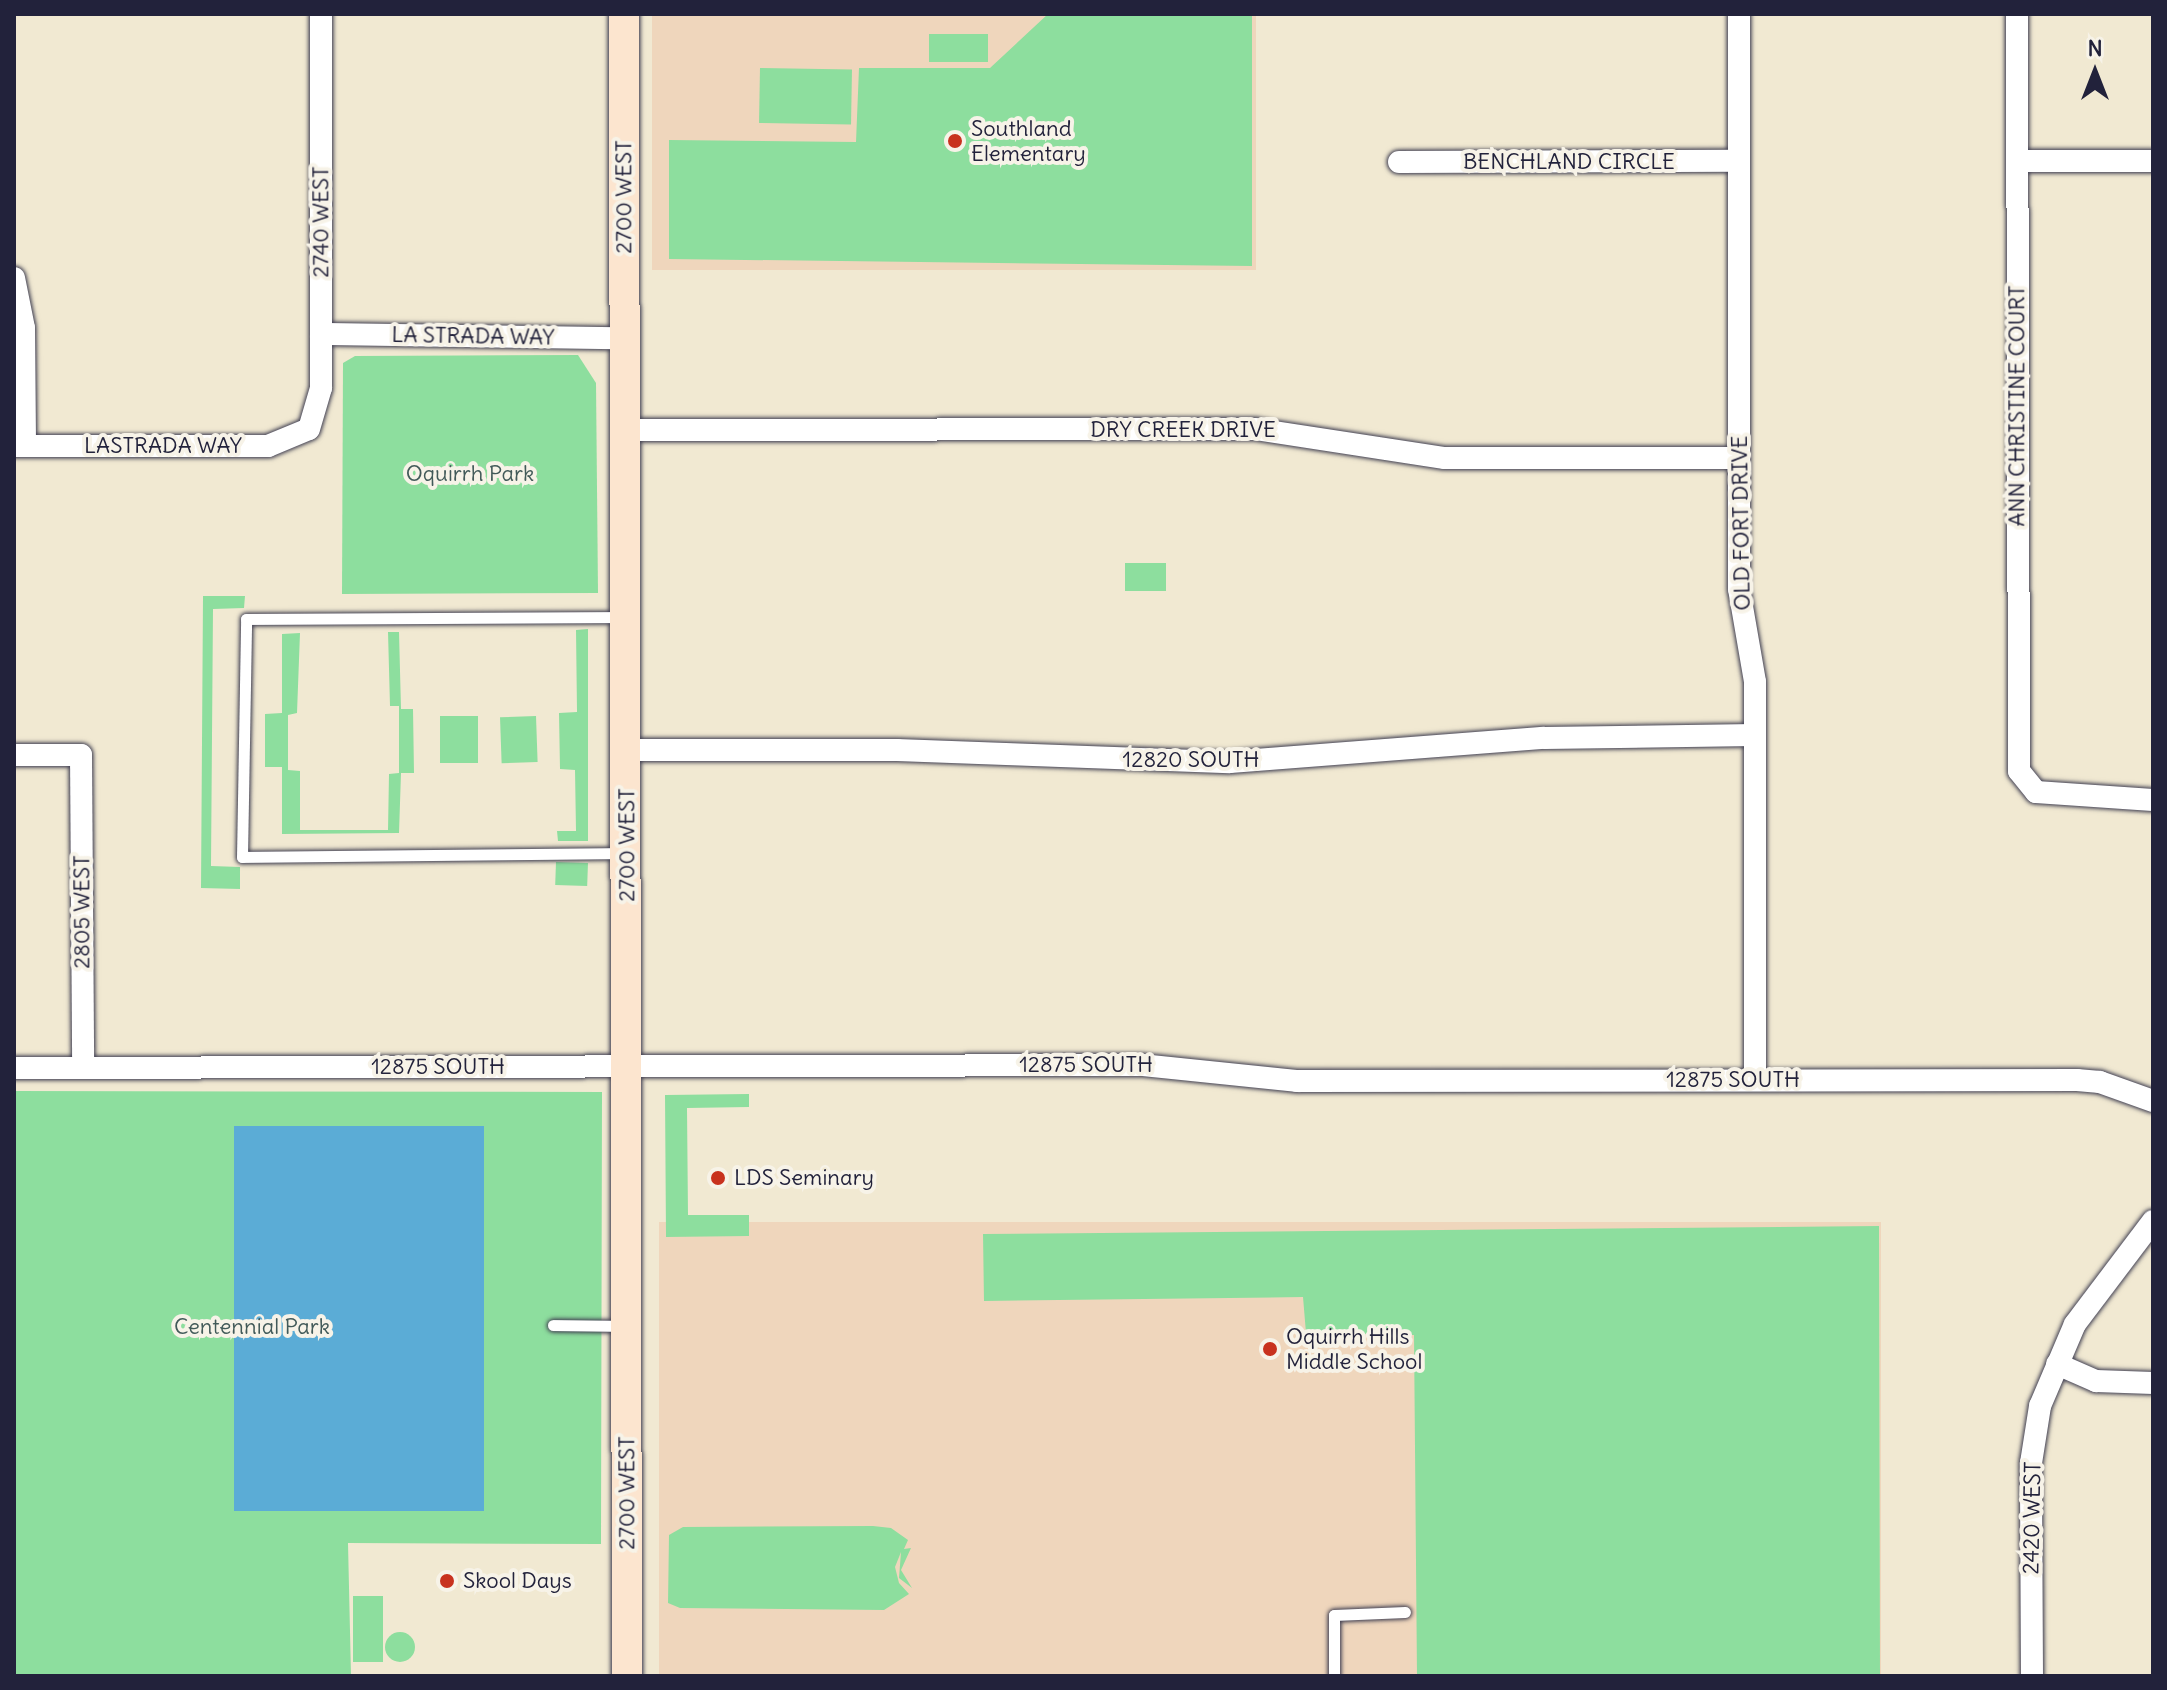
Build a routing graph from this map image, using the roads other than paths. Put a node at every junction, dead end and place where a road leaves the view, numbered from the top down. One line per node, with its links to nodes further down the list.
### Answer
1 (321, 14): 10 (street, 2740 WEST)
2 (624, 14): 11 (main road, 2700 WEST)
3 (1739, 14): 5 (street, OLD FORT DRIVE)
4 (2017, 14): 6 (street, ANN CHRISTINE COURT)
5 (1739, 161): 8 (street, BENCHLAND CIRCLE); 15 (street, OLD FORT DRIVE)
6 (2017, 161): 7 (street); 20 (street, ANN CHRISTINE COURT)
7 (2153, 161)
8 (1399, 162)
9 (14, 278): 14 (street)
10 (321, 334): 11 (street, LA STRADA WAY); 12 (street, 2740 WEST)
11 (624, 338): 13 (main road, 2700 WEST)
12 (309, 429): 14 (street, LASTRADA WAY)
13 (624, 430): 15 (street, DRY CREEK DRIVE); 16 (main road, 2700 WEST)
14 (20, 446)
15 (1739, 458): 17 (street, OLD FORT DRIVE)
16 (625, 617): 18 (main road, 2700 WEST); 21 (lane)
17 (1755, 735): 18 (street, 12820 SOUTH); 25 (street, OLD FORT DRIVE)
18 (627, 750): 21 (main road, 2700 WEST)
19 (14, 755): 24 (street, 2805 WEST)
20 (2153, 800)
21 (627, 853): 22 (main road, 2700 WEST)
22 (627, 1066): 24 (street, 12875 SOUTH); 25 (street, 12875 SOUTH); 29 (main road, 2700 WEST)
23 (14, 1068): 24 (street, 12875 SOUTH)
24 (83, 1068)
25 (1755, 1079): 26 (street, 12875 SOUTH)
26 (2153, 1101)
27 (2153, 1221): 30 (street, 2420 WEST)
28 (553, 1325): 29 (lane)
29 (627, 1326): 33 (main road, 2700 WEST)
30 (2057, 1364): 31 (street); 35 (street, 2420 WEST)
31 (2153, 1383)
32 (1405, 1612): 34 (lane)
33 (627, 1676)
34 (1334, 1676)
35 (2032, 1676)

